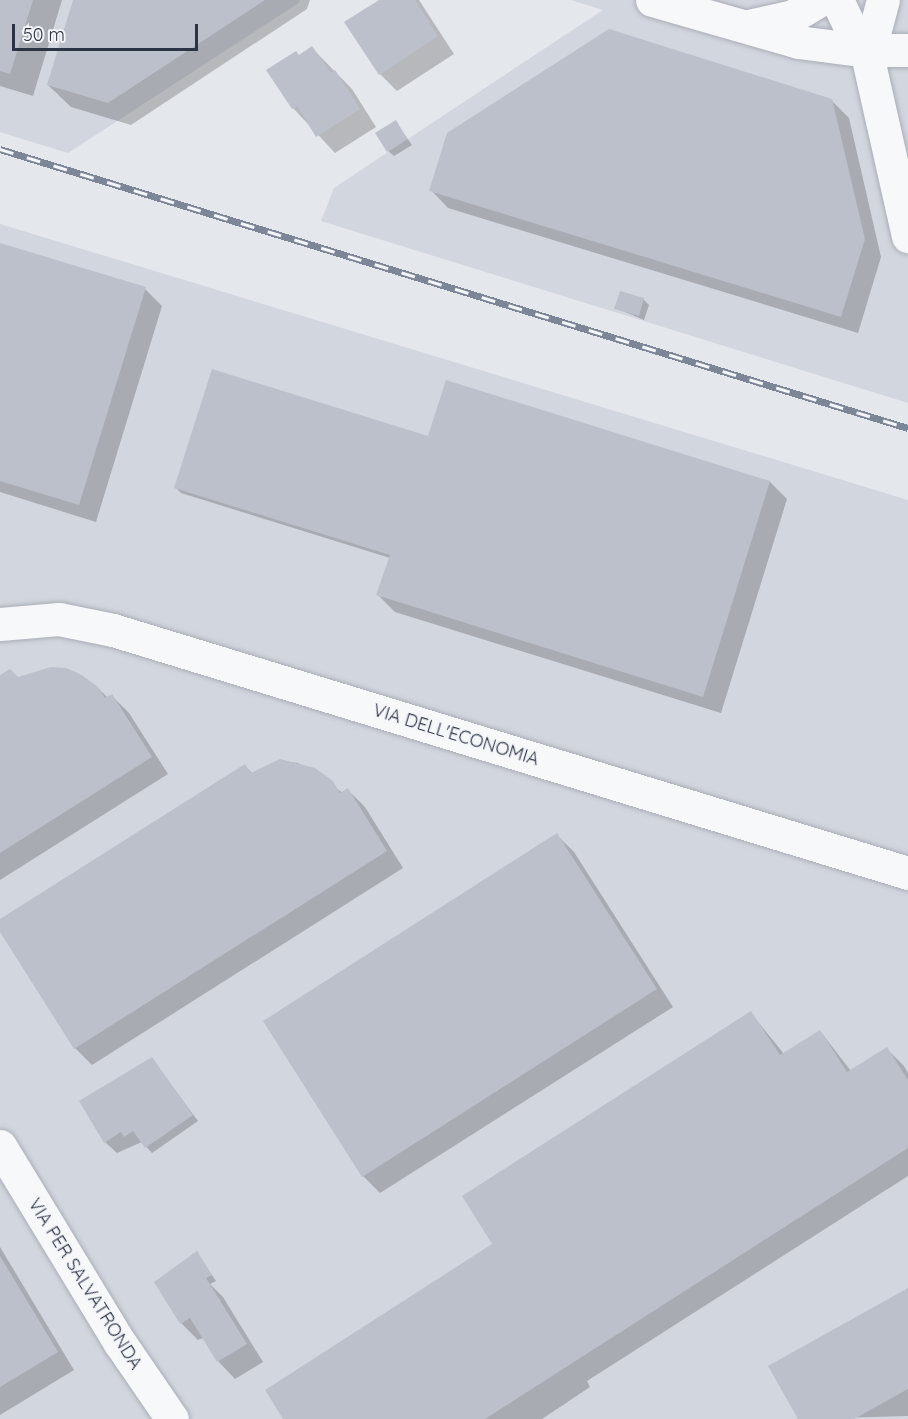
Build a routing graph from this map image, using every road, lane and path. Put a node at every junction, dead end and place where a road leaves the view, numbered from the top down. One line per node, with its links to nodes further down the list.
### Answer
1 (652, 0): 7 (street)
2 (820, 0): 7 (street)
3 (837, 0): 8 (street)
4 (883, 0): 8 (street)
5 (893, 0): 6 (street)
6 (908, 16)
7 (741, 26): 8 (street)
8 (863, 50): 9 (street); 10 (street)
9 (908, 50)
10 (908, 236)
11 (0, 624): 12 (street, VIA DELL'ECONOMIA)
12 (908, 873)
13 (0, 1146): 14 (street, VIA PER SALVATRONDA)
14 (172, 1419)

